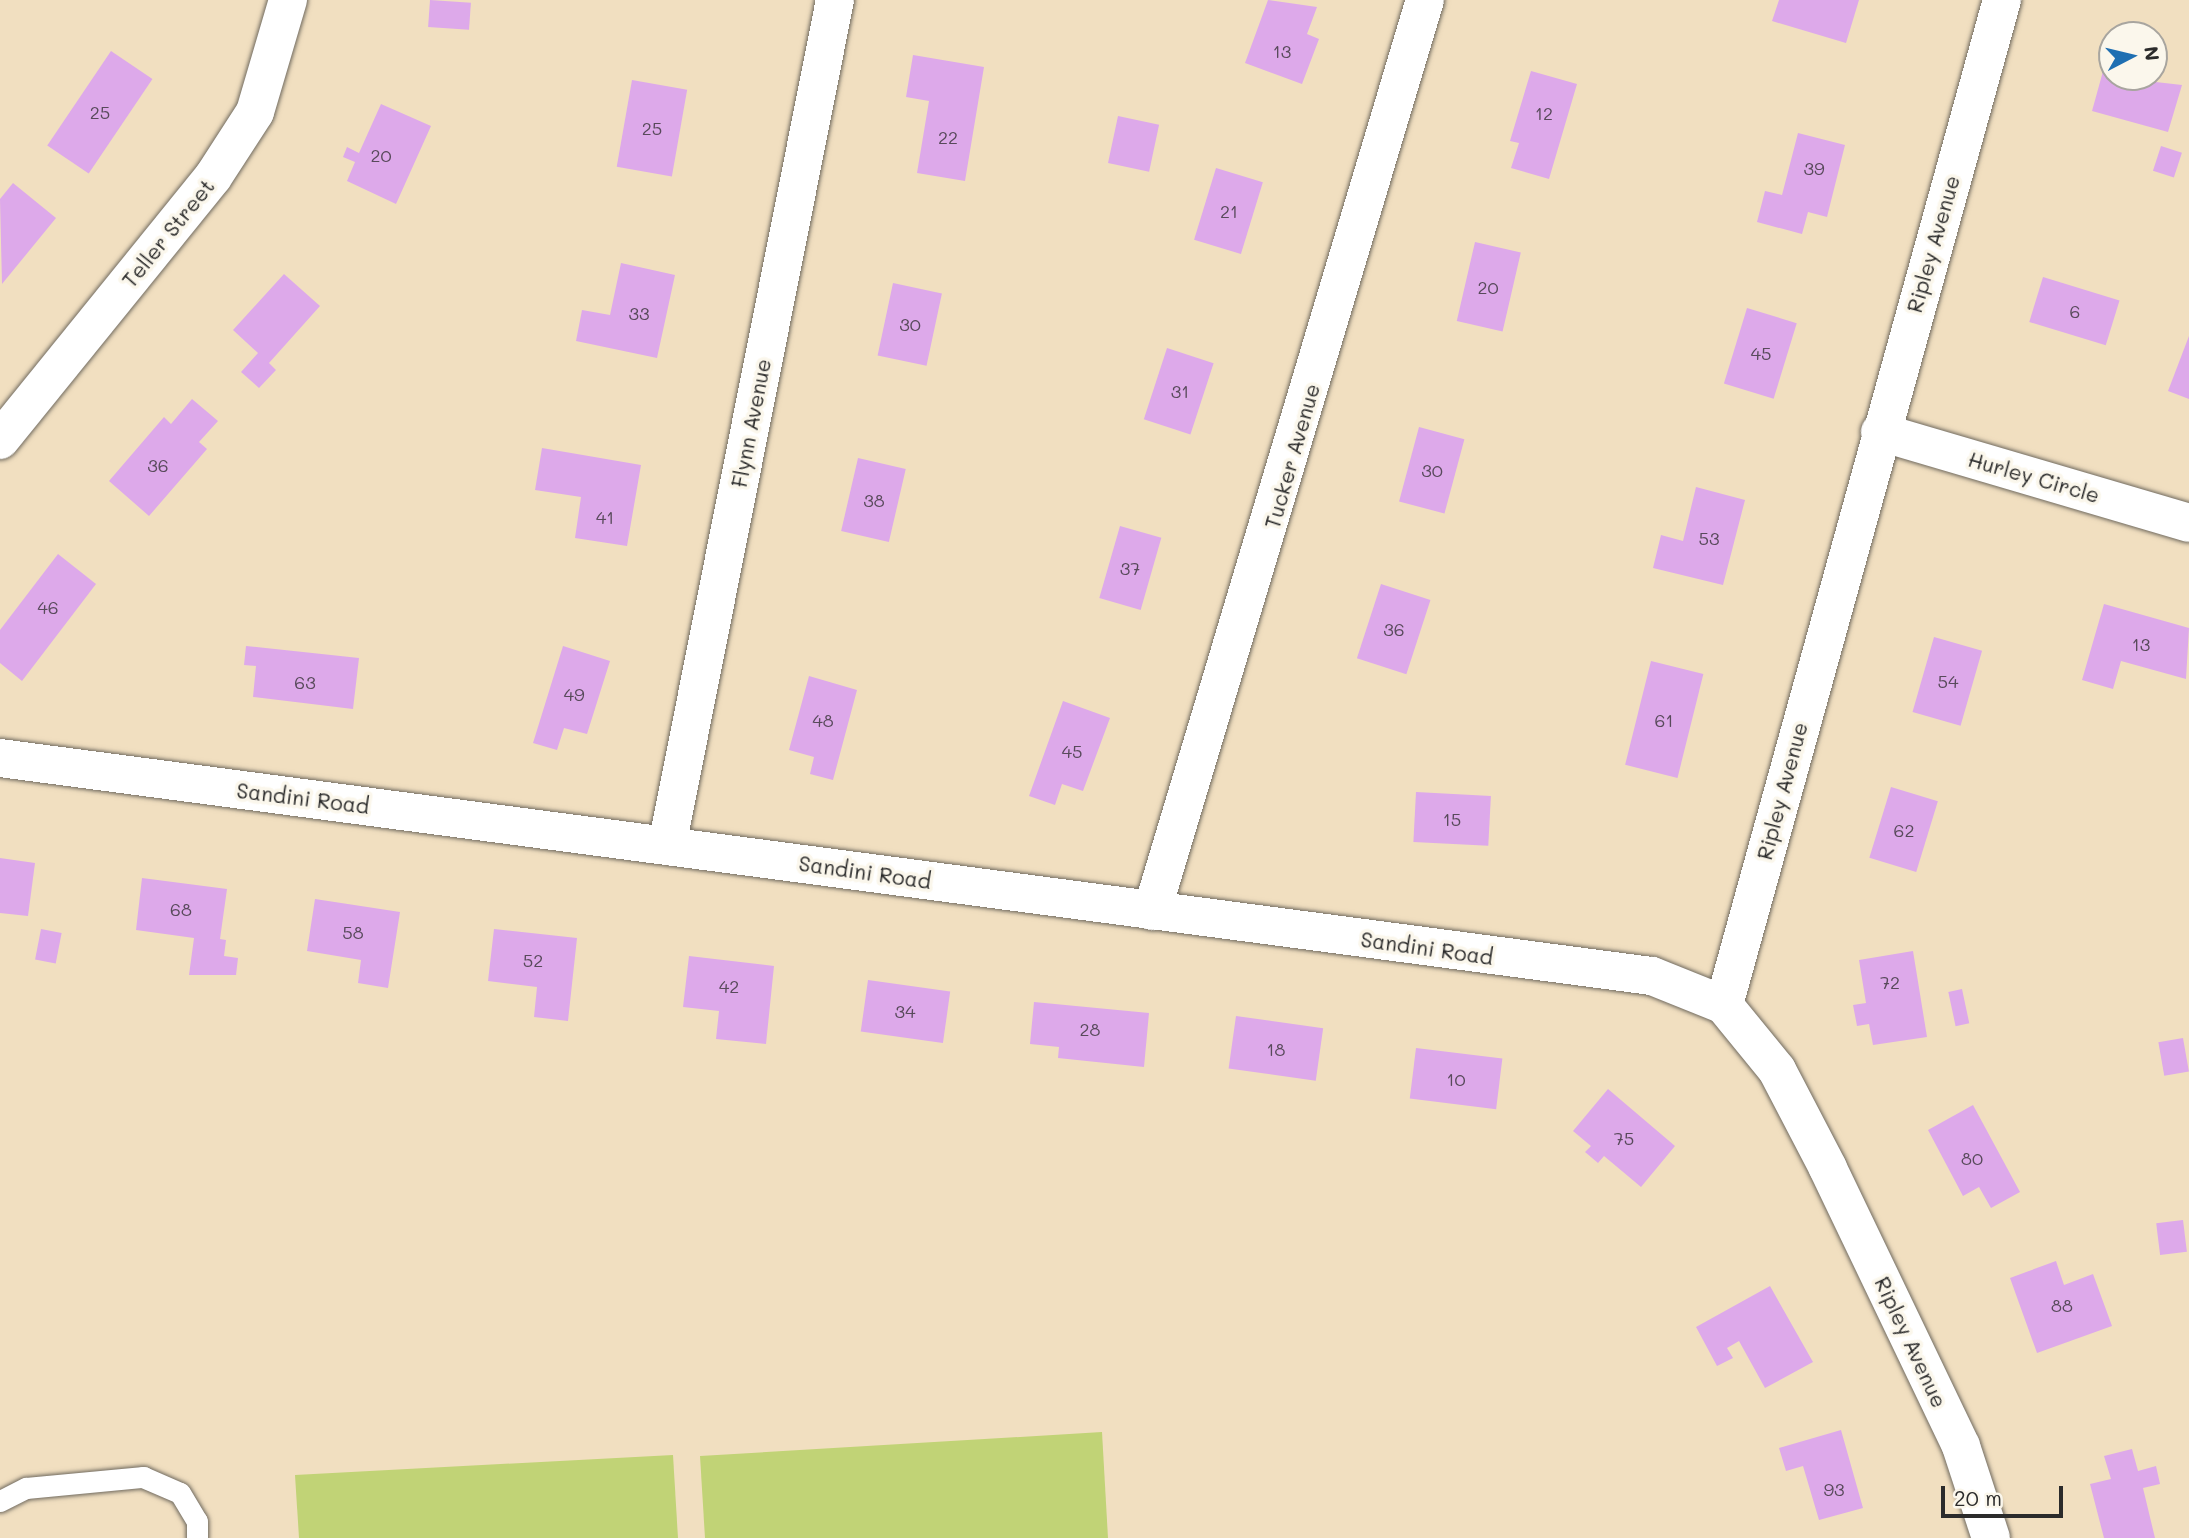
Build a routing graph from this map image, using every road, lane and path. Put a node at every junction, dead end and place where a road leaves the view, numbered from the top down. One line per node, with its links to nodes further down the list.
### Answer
1 (288, 0): 6 (street, Teller Street)
2 (835, 0): 9 (street, Flynn Avenue)
3 (1425, 0): 10 (street, Tucker Avenue)
4 (2002, 0): 5 (street, Ripley Avenue)
5 (1880, 432): 7 (street, Hurley Circle); 11 (street, Ripley Avenue)
6 (0, 440)
7 (2189, 523)
8 (0, 758): 9 (street, Sandini Road)
9 (667, 846): 10 (street, Sandini Road)
10 (1152, 911): 11 (street, Sandini Road)
11 (1724, 1005): 14 (street, Ripley Avenue)
12 (0, 1501): 13 (lane)
13 (197, 1538)
14 (1991, 1538)

